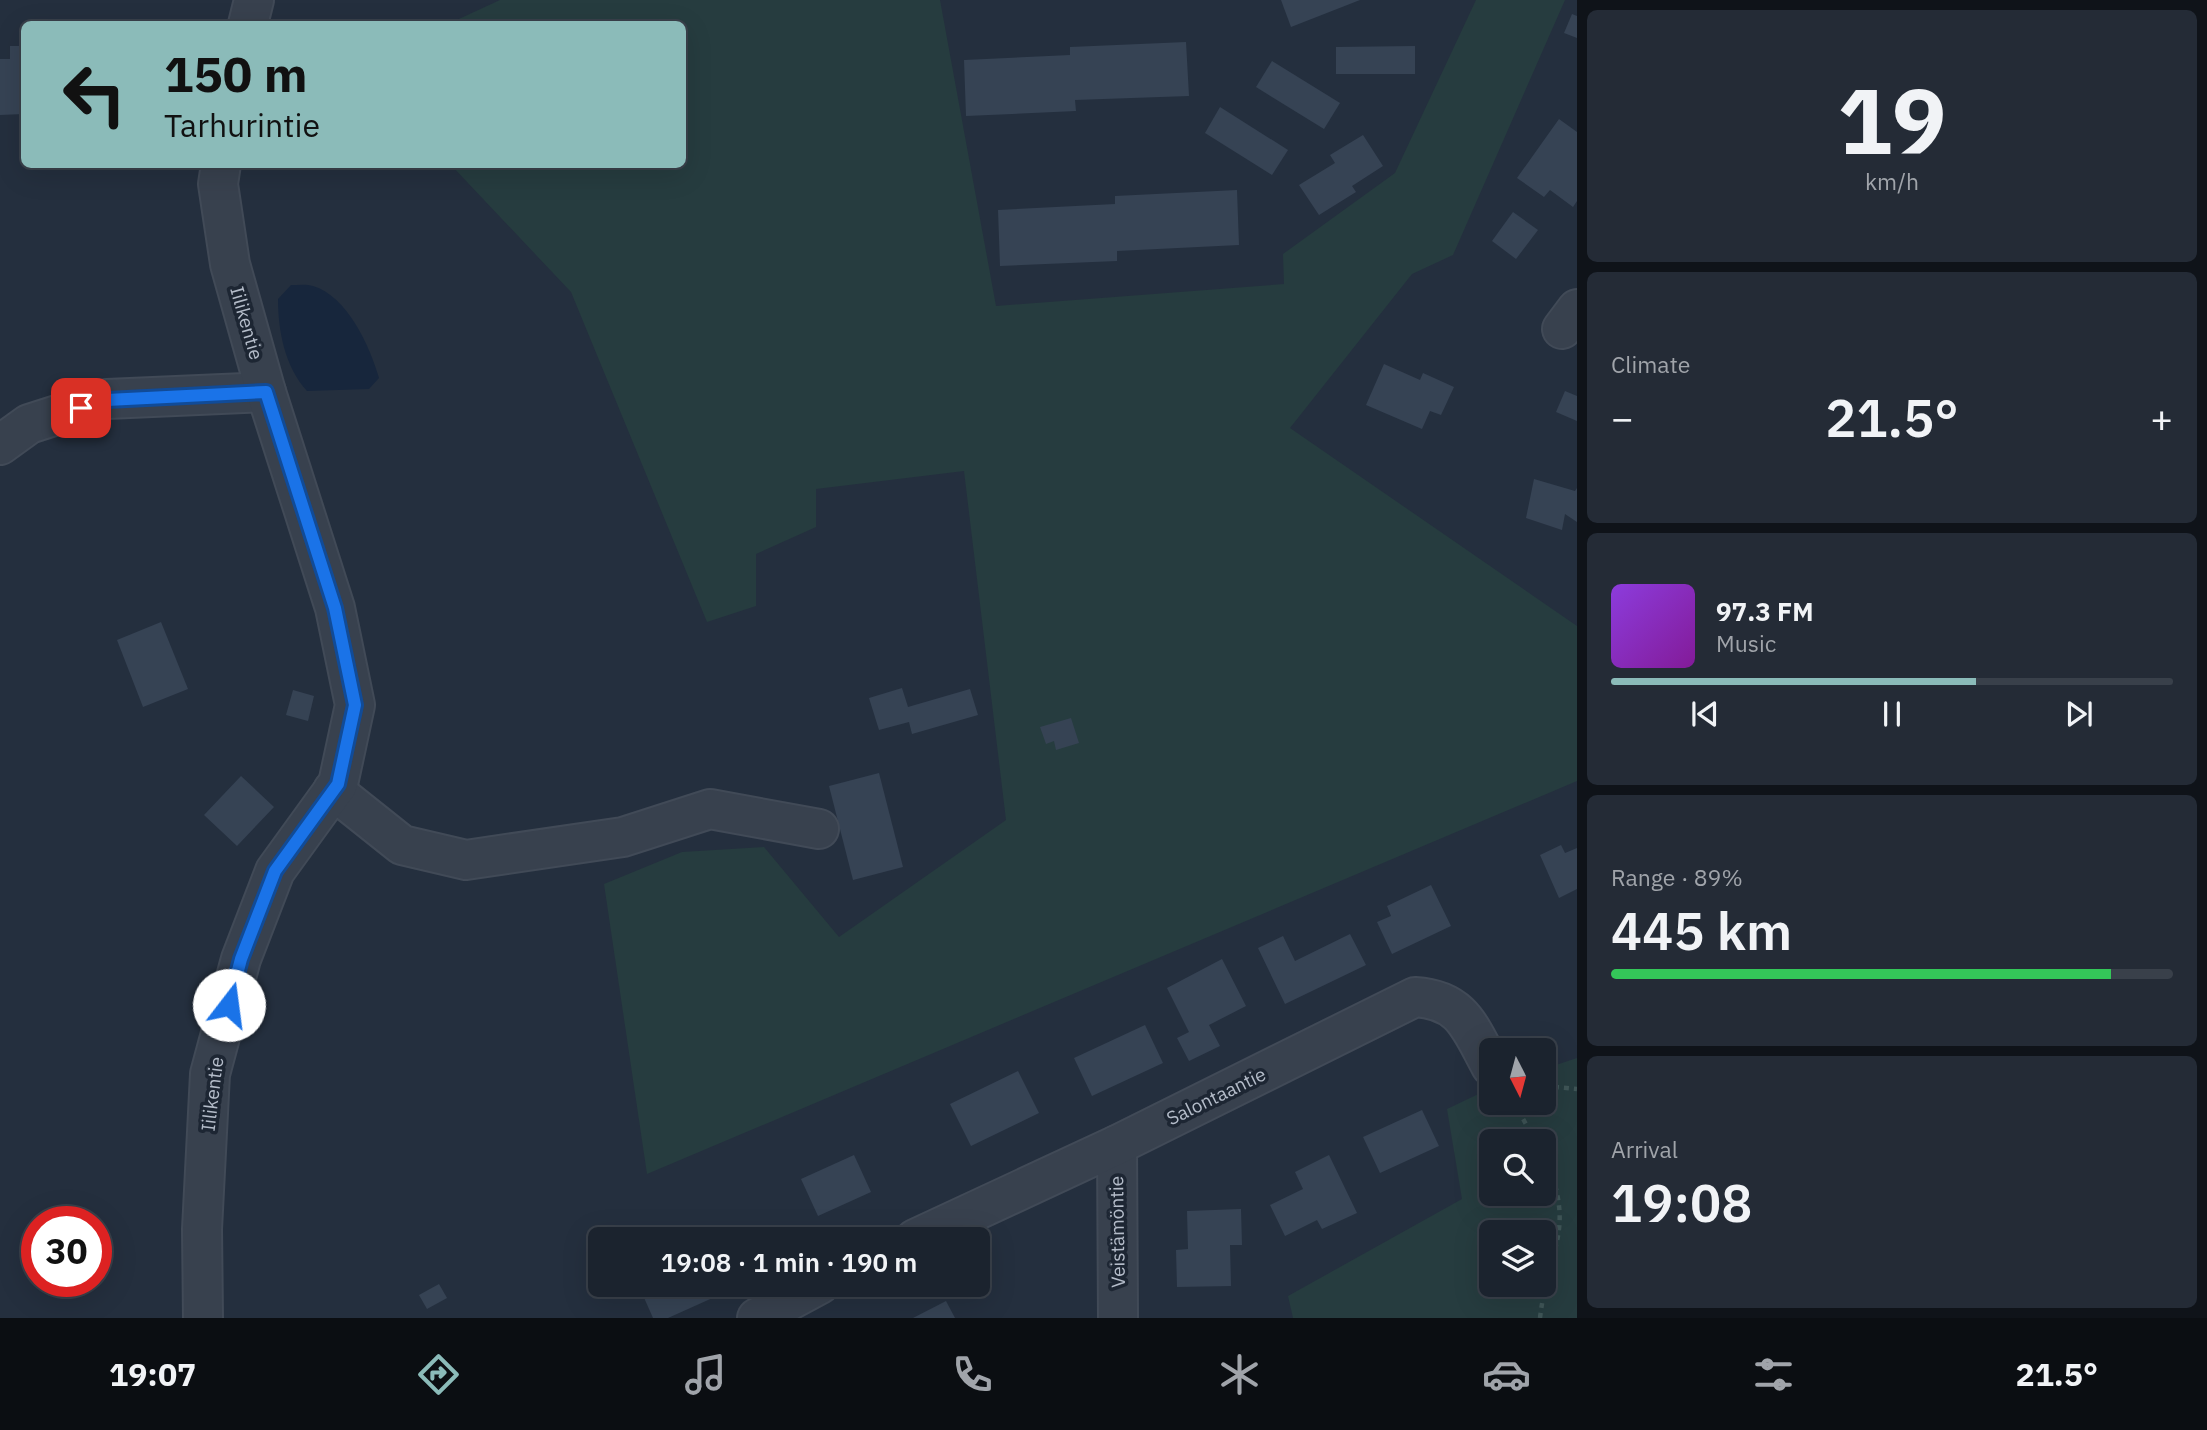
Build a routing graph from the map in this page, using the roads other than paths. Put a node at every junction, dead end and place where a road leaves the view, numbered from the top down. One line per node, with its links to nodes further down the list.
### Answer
1 (254, 0): 2 (street)
2 (249, 21)
3 (220, 168): 4 (street, Iilikentie)
4 (266, 392): 5 (street); 6 (street, Iilikentie)
5 (0, 445)
6 (333, 790): 7 (street); 12 (street, Iilikentie)
7 (819, 829)
8 (1479, 1044): 9 (street, Salontaantie)
9 (1117, 1145): 10 (street, Salontaantie); 14 (street, Veistämöntie)
10 (941, 1227)
11 (796, 1297): 13 (street)
12 (203, 1318)
13 (757, 1318)
14 (1118, 1318)

